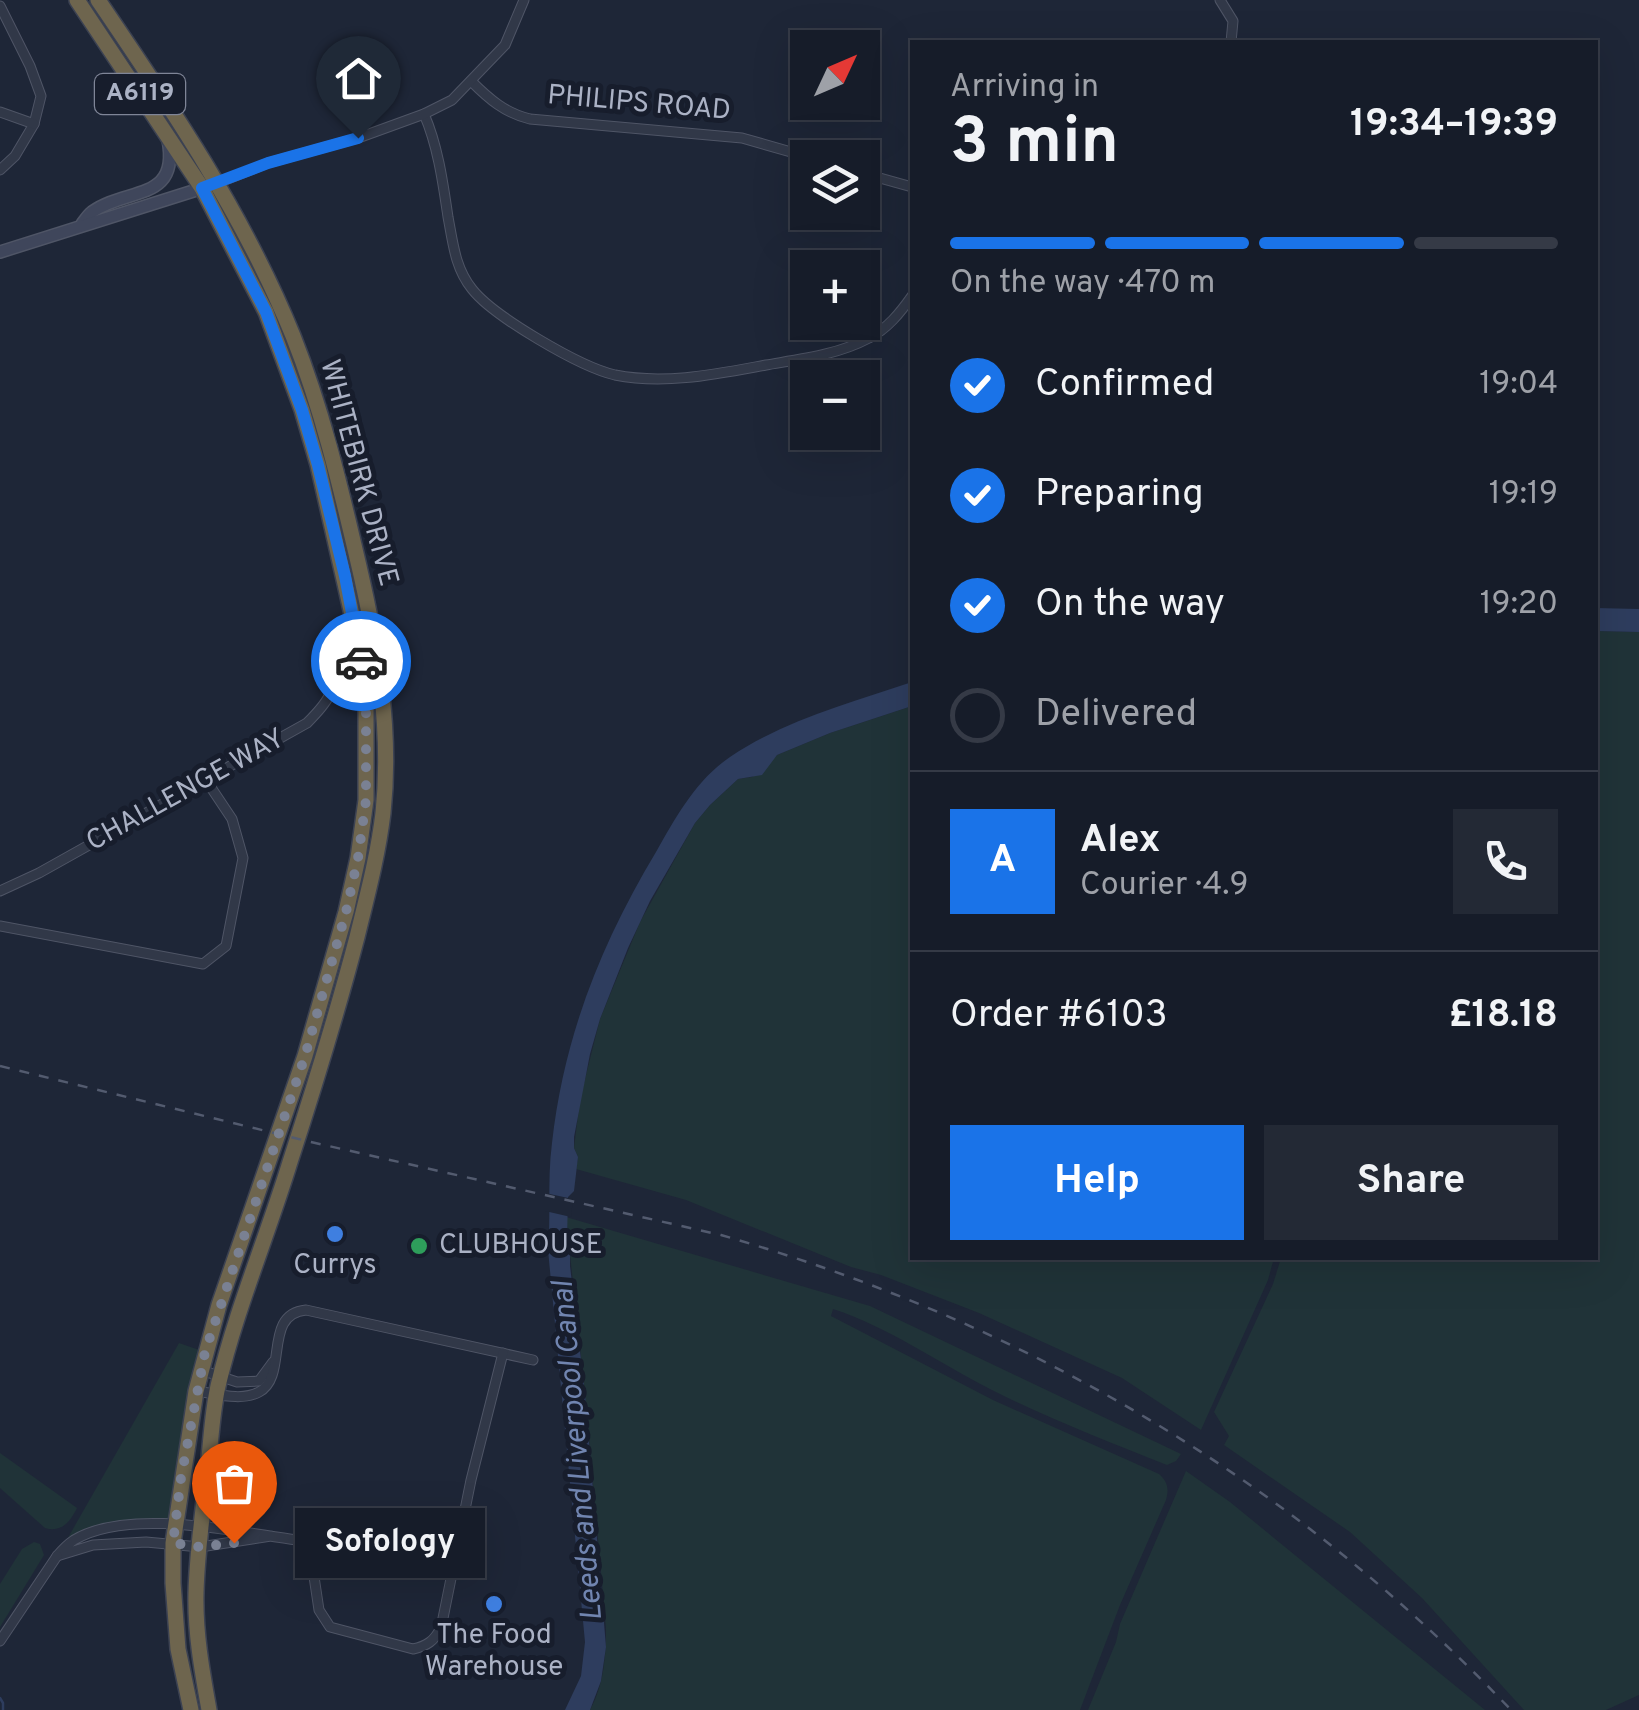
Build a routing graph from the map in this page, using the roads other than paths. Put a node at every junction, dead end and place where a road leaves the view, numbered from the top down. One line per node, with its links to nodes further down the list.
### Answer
1 (77, 0): 11 (highway, WHITEBIRK DRIVE / A6119)
2 (98, 0): 15 (highway, WHITEBIRK DRIVE / A6119)
3 (524, 0): 7 (street)
4 (1220, 0): 6 (street)
5 (0, 6): 10 (street)
6 (1231, 40)
7 (471, 81): 9 (street); 12 (street, PHILIPS ROAD)
8 (0, 112): 10 (street)
9 (424, 114): 15 (street); 19 (street)
10 (34, 124): 13 (street)
11 (168, 136): 15 (highway, WHITEBIRK DRIVE / A6119); 17 (street)
12 (790, 152)
13 (0, 170)
14 (880, 178): 16 (street)
15 (210, 186): 17 (street); 27 (highway, WHITEBIRK DRIVE / A6119); 28 (highway, WHITEBIRK DRIVE / A6119)
16 (910, 187)
17 (79, 227): 18 (street)
18 (0, 252)
19 (910, 298)
20 (332, 660): 21 (street, CHALLENGE WAY)
21 (206, 780): 22 (street, CHALLENGE WAY); 23 (street)
22 (0, 892)
23 (0, 926)
24 (502, 1353): 25 (street); 26 (street); 33 (street)
25 (274, 1360): 28 (street); 30 (street)
26 (534, 1360)
27 (201, 1370): 28 (street); 29 (highway, WHITEBIRK DRIVE / A6119)
28 (221, 1376): 30 (highway, WHITEBIRK DRIVE / A6119)
29 (196, 1390): 30 (street); 31 (highway, WHITEBIRK DRIVE / A6119)
30 (216, 1394): 32 (highway, WHITEBIRK DRIVE / A6119)
31 (175, 1525): 32 (street); 34 (highway, WHITEBIRK DRIVE / A6119); 36 (street)
32 (200, 1527): 33 (street); 35 (highway, WHITEBIRK DRIVE / A6119)
33 (271, 1536): 35 (street)
34 (173, 1543): 35 (street); 36 (street); 38 (highway, WHITEBIRK DRIVE / A6119)
35 (200, 1547): 39 (highway, WHITEBIRK DRIVE / A6119)
36 (57, 1556): 37 (street)
37 (0, 1640)
38 (190, 1710)
39 (209, 1710)

